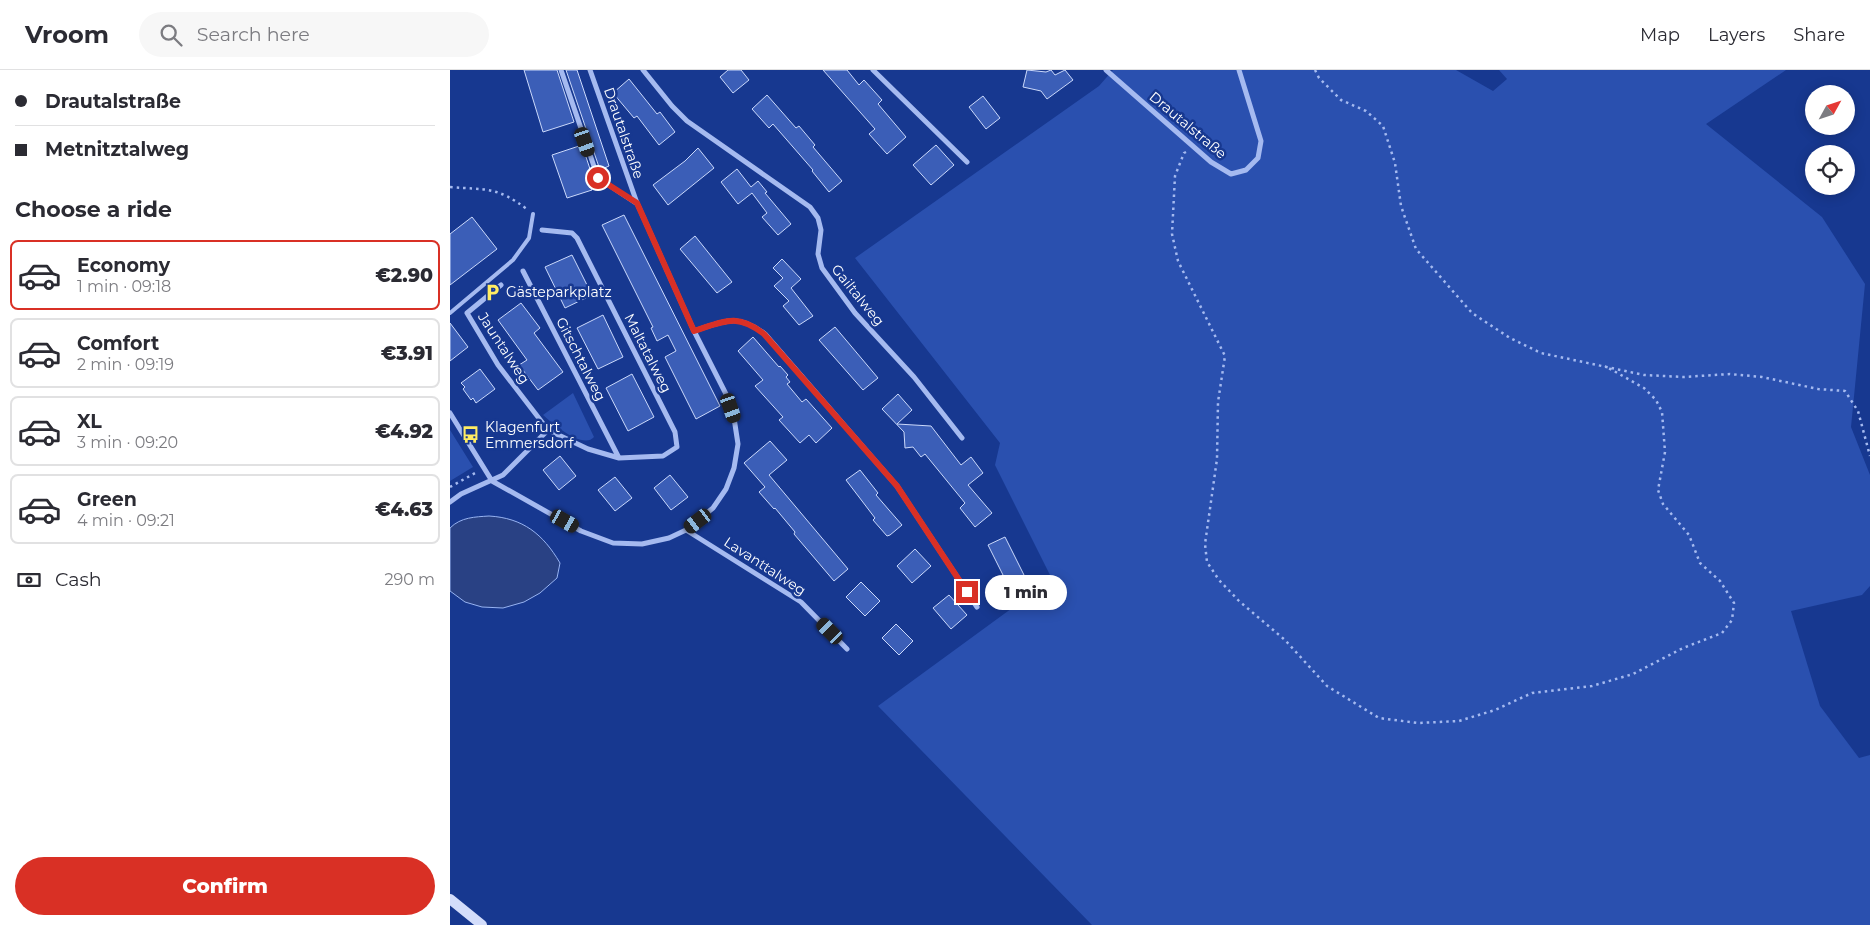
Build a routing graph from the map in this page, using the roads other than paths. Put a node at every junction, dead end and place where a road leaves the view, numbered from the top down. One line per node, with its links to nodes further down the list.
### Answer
1 (560, 70): 8 (street, Drautalstraße)
2 (590, 70): 8 (street, Drautalstraße)
3 (643, 70): 17 (street, Gailtalweg)
4 (873, 70): 7 (street)
5 (1106, 70): 6 (street, Drautalstraße)
6 (1239, 70)
7 (968, 162)
8 (637, 203): 14 (street, Drautalstraße)
9 (533, 214): 13 (lane)
10 (542, 230): 18 (street, Maltatalweg)
11 (523, 271): 18 (street, Gitschtalweg)
12 (501, 285): 16 (street, Jauntalweg)
13 (450, 313)
14 (694, 331): 21 (street, Drautalstraße); 22 (street)
15 (450, 413): 19 (street)
16 (548, 430): 18 (street); 19 (street)
17 (962, 438)
18 (619, 458)
19 (492, 482): 20 (street); 21 (street, Drautalstraße)
20 (450, 502)
21 (686, 530): 23 (street, Lavanttalweg)
22 (977, 607)
23 (848, 649)
24 (450, 899): 25 (street)
25 (482, 925)

